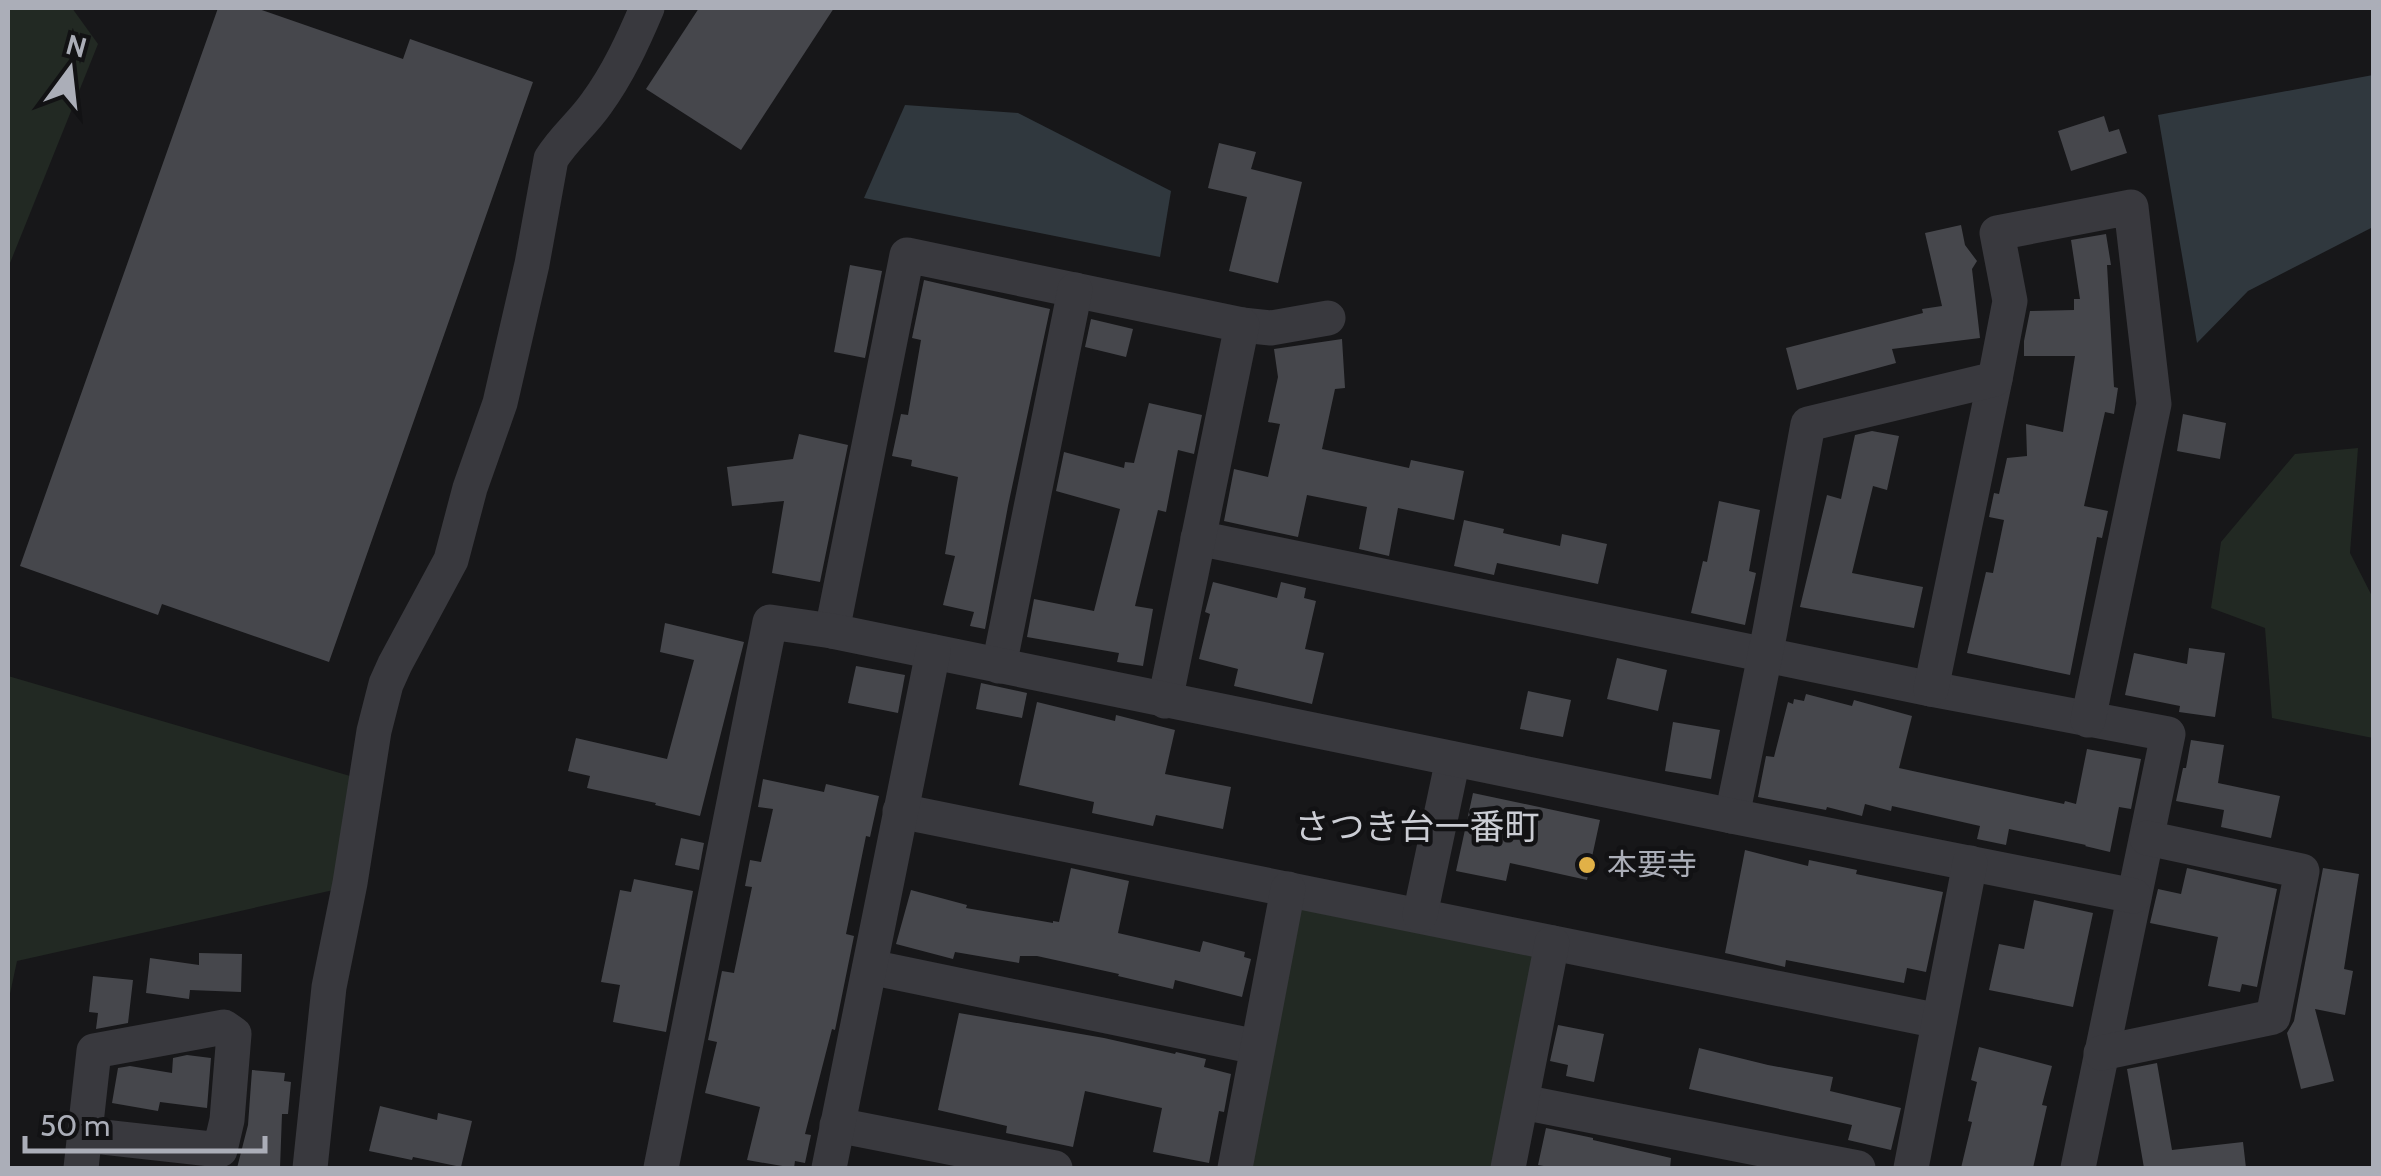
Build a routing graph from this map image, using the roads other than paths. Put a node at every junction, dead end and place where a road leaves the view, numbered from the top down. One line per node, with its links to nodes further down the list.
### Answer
1 (648, 8): 30 (street)
2 (1075, 290): 4 (street); 7 (street); 10 (street)
3 (1328, 318): 4 (street)
4 (1242, 325): 6 (street)
5 (1995, 378): 9 (street); 11 (street); 13 (street)
6 (1198, 538): 9 (street); 12 (street)
7 (832, 632): 8 (street); 31 (street)
8 (933, 652): 10 (street); 15 (street)
9 (1765, 654): 11 (street); 16 (street)
10 (999, 666): 12 (street)
11 (1931, 689): 13 (street)
12 (1165, 701): 14 (street)
13 (2088, 720): 17 (street)
14 (1453, 758): 16 (street); 21 (street)
15 (900, 812): 19 (street); 23 (street)
16 (1732, 816): 18 (street)
17 (2147, 838): 20 (street); 26 (street)
18 (1970, 863): 20 (street); 24 (street)
19 (1288, 889): 21 (street); 25 (street)
20 (2134, 896): 26 (street)
21 (1420, 915): 22 (street)
22 (1552, 943): 24 (street); 27 (street)
23 (870, 967): 25 (street); 28 (street)
24 (1939, 1021): 37 (street)
25 (1257, 1047): 34 (street)
26 (2100, 1053): 38 (street)
27 (1522, 1102): 35 (street); 36 (street)
28 (837, 1125): 32 (street); 33 (street)
29 (83, 1152): 29 (street)
30 (310, 1168)
31 (661, 1168)
32 (829, 1168)
33 (1054, 1168)
34 (1235, 1168)
35 (1508, 1168)
36 (1858, 1168)
37 (1911, 1168)
38 (2078, 1168)

